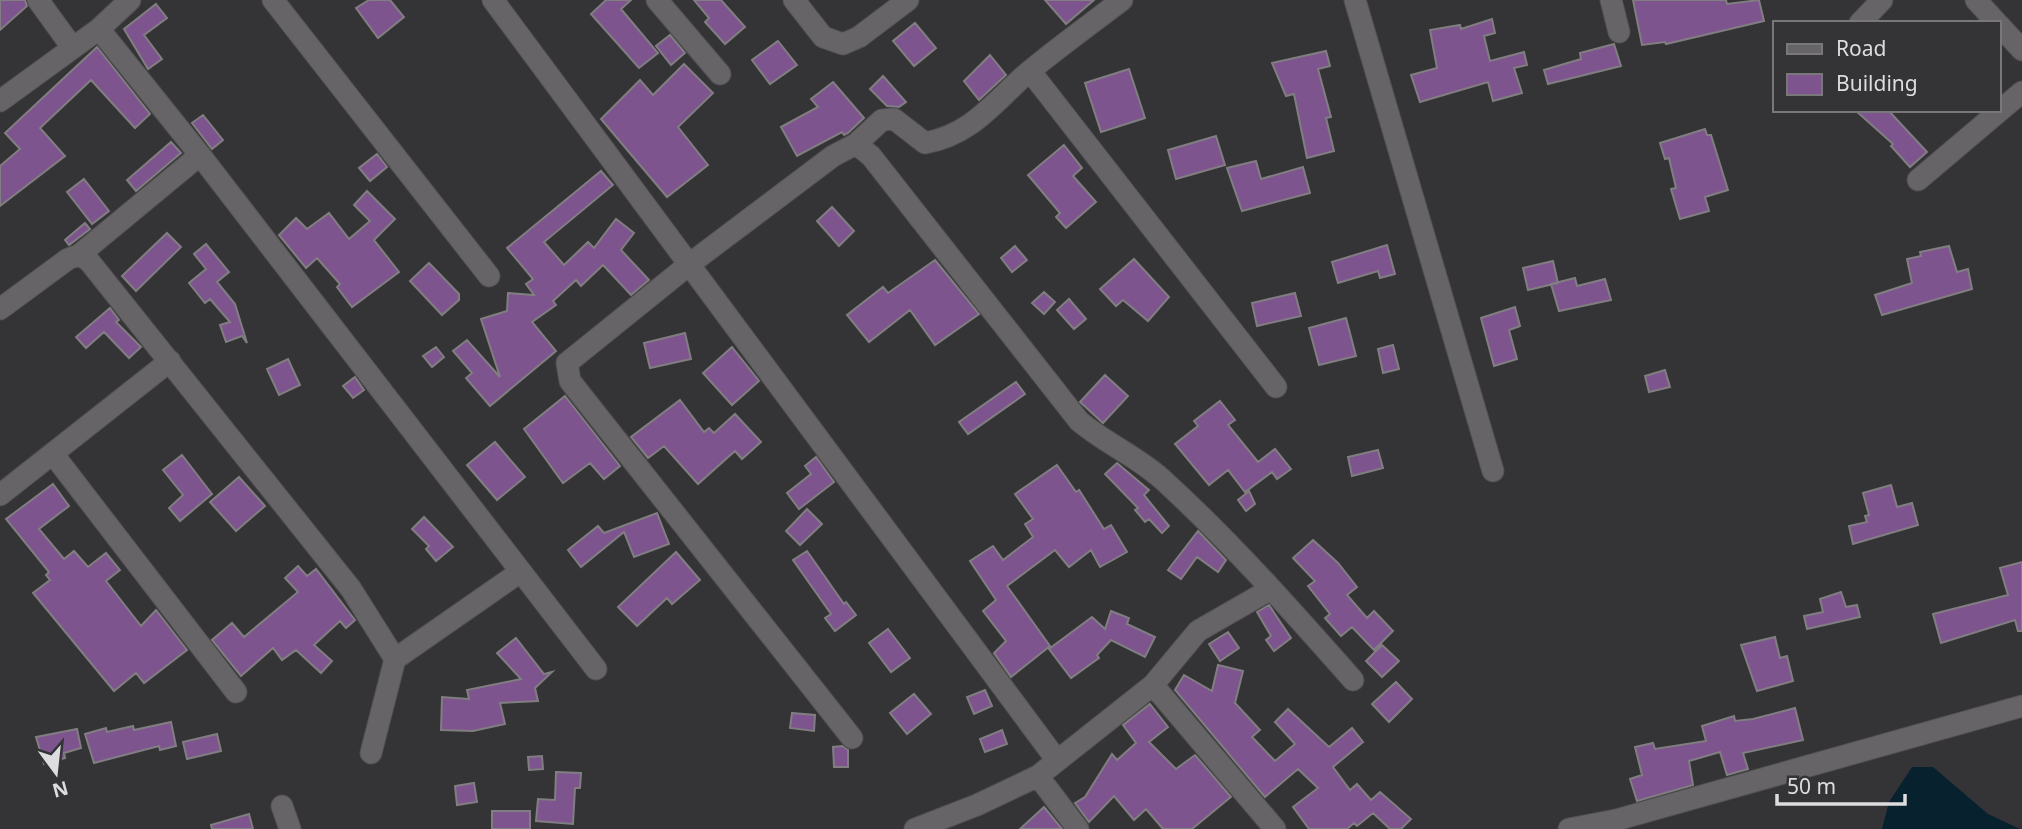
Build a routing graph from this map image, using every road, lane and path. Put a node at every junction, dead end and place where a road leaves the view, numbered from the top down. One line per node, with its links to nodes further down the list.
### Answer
1 (38, 0): 18 (street)
2 (130, 0): 16 (street)
3 (273, 0): 31 (street)
4 (493, 0): 30 (street)
5 (657, 0): 21 (street)
6 (794, 0): 7 (street)
7 (908, 0)
8 (1122, 0): 20 (street)
9 (1355, 0): 36 (street)
10 (1611, 0): 17 (street)
11 (1882, 0): 13 (street)
12 (1976, 0): 14 (street)
13 (1862, 21)
14 (1995, 21)
15 (2001, 27): 19 (street)
16 (99, 29): 18 (street); 27 (street)
17 (1619, 32)
18 (72, 47): 23 (street)
19 (2022, 50)
20 (1030, 71): 26 (street); 34 (street)
21 (720, 74)
22 (2022, 92): 24 (street)
23 (0, 101)
24 (2001, 110)
25 (1998, 112): 28 (street)
26 (856, 144): 30 (street); 39 (street)
27 (200, 155): 29 (street); 38 (street)
28 (1918, 180)
29 (79, 255): 32 (street); 33 (street)
30 (691, 262): 46 (street); 48 (street)
31 (489, 276)
32 (0, 309)
33 (170, 361): 35 (street); 40 (street)
34 (1276, 387)
35 (53, 454): 37 (street); 44 (street)
36 (1493, 471)
37 (0, 495)
38 (520, 572): 40 (street); 41 (street)
39 (1271, 589): 42 (street); 43 (street)
40 (395, 659): 47 (street)
41 (596, 669)
42 (1353, 680)
43 (1153, 685): 48 (street); 55 (street)
44 (236, 692)
45 (2022, 706): 51 (street)
46 (852, 738)
47 (372, 753)
48 (1056, 759): 49 (street)
49 (1038, 776): 53 (street); 54 (street)
50 (282, 806): 52 (street)
51 (1619, 825): 56 (street)
52 (290, 829)
53 (915, 829)
54 (1078, 829)
55 (1275, 829)
56 (1569, 829)

